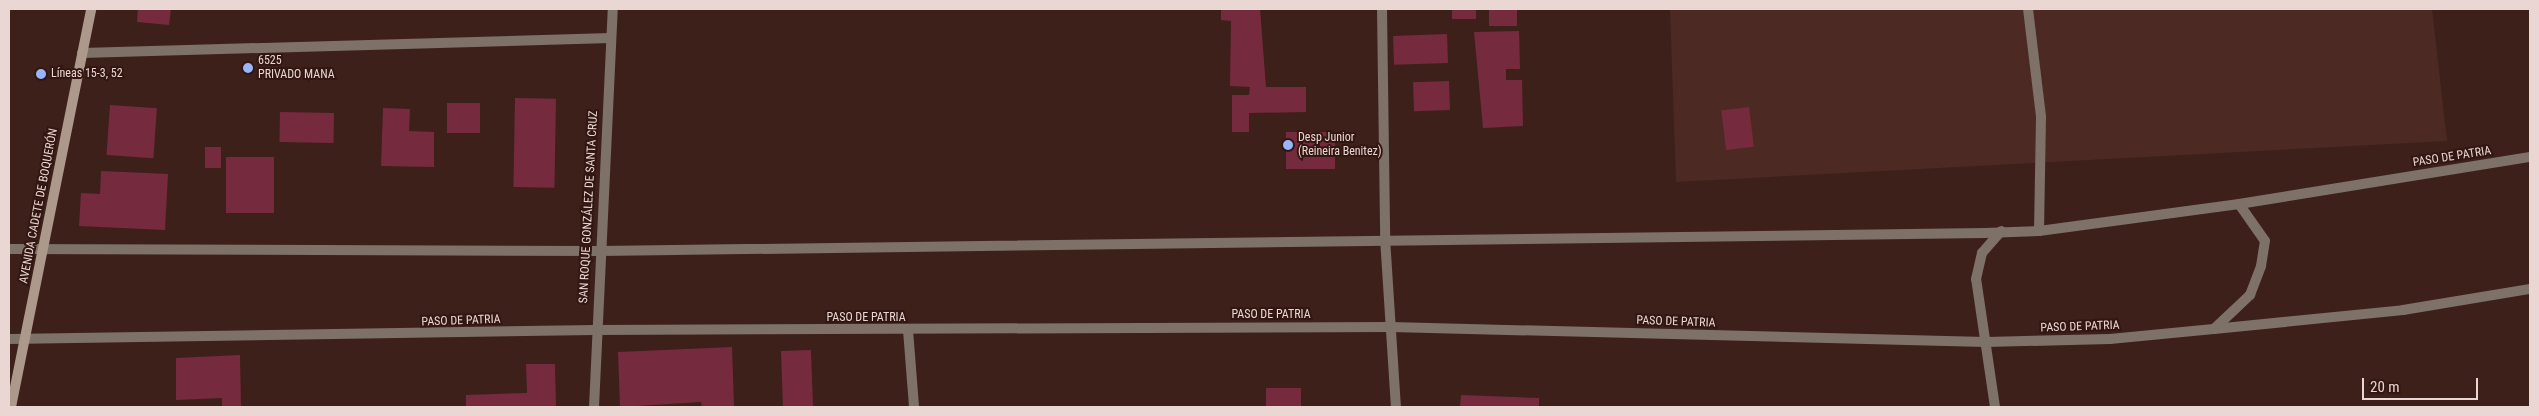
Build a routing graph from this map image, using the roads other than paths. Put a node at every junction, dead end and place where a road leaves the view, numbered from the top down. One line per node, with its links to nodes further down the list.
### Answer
1 (91, 9): 6 (main road, AVENIDA CADETE DE BOQUERÓN)
2 (613, 9): 5 (street, SAN ROQUE GONZÁLEZ DE SANTA CRUZ)
3 (1382, 9): 11 (street)
4 (2028, 9): 9 (street)
5 (611, 38): 6 (street); 14 (street, SAN ROQUE GONZÁLEZ DE SANTA CRUZ)
6 (82, 53): 13 (main road, AVENIDA CADETE DE BOQUERÓN)
7 (2530, 157): 8 (street, PASO DE PATRIA)
8 (2239, 204): 9 (street, PASO DE PATRIA); 17 (street)
9 (2039, 230): 10 (street, PASO DE PATRIA)
10 (2001, 231): 11 (street, PASO DE PATRIA); 22 (street)
11 (1385, 238): 14 (street, PASO DE PATRIA); 16 (street)
12 (9, 249): 13 (street, PASO DE PATRIA)
13 (42, 250): 14 (street, PASO DE PATRIA); 21 (main road, AVENIDA CADETE DE BOQUERÓN)
14 (599, 251): 18 (street, SAN ROQUE GONZÁLEZ DE SANTA CRUZ)
15 (2530, 289): 17 (street, PASO DE PATRIA)
16 (1391, 327): 19 (street, PASO DE PATRIA); 22 (street, PASO DE PATRIA); 26 (street)
17 (2214, 329): 22 (street, PASO DE PATRIA)
18 (594, 330): 19 (street, PASO DE PATRIA); 21 (street, PASO DE PATRIA); 24 (street, SAN ROQUE GONZÁLEZ DE SANTA CRUZ)
19 (908, 330): 25 (street)
20 (9, 339): 21 (street, PASO DE PATRIA)
21 (26, 340): 23 (main road, AVENIDA CADETE DE BOQUERÓN)
22 (1986, 342): 27 (street)
23 (11, 407)
24 (594, 407)
25 (914, 407)
26 (1396, 407)
27 (1995, 407)

